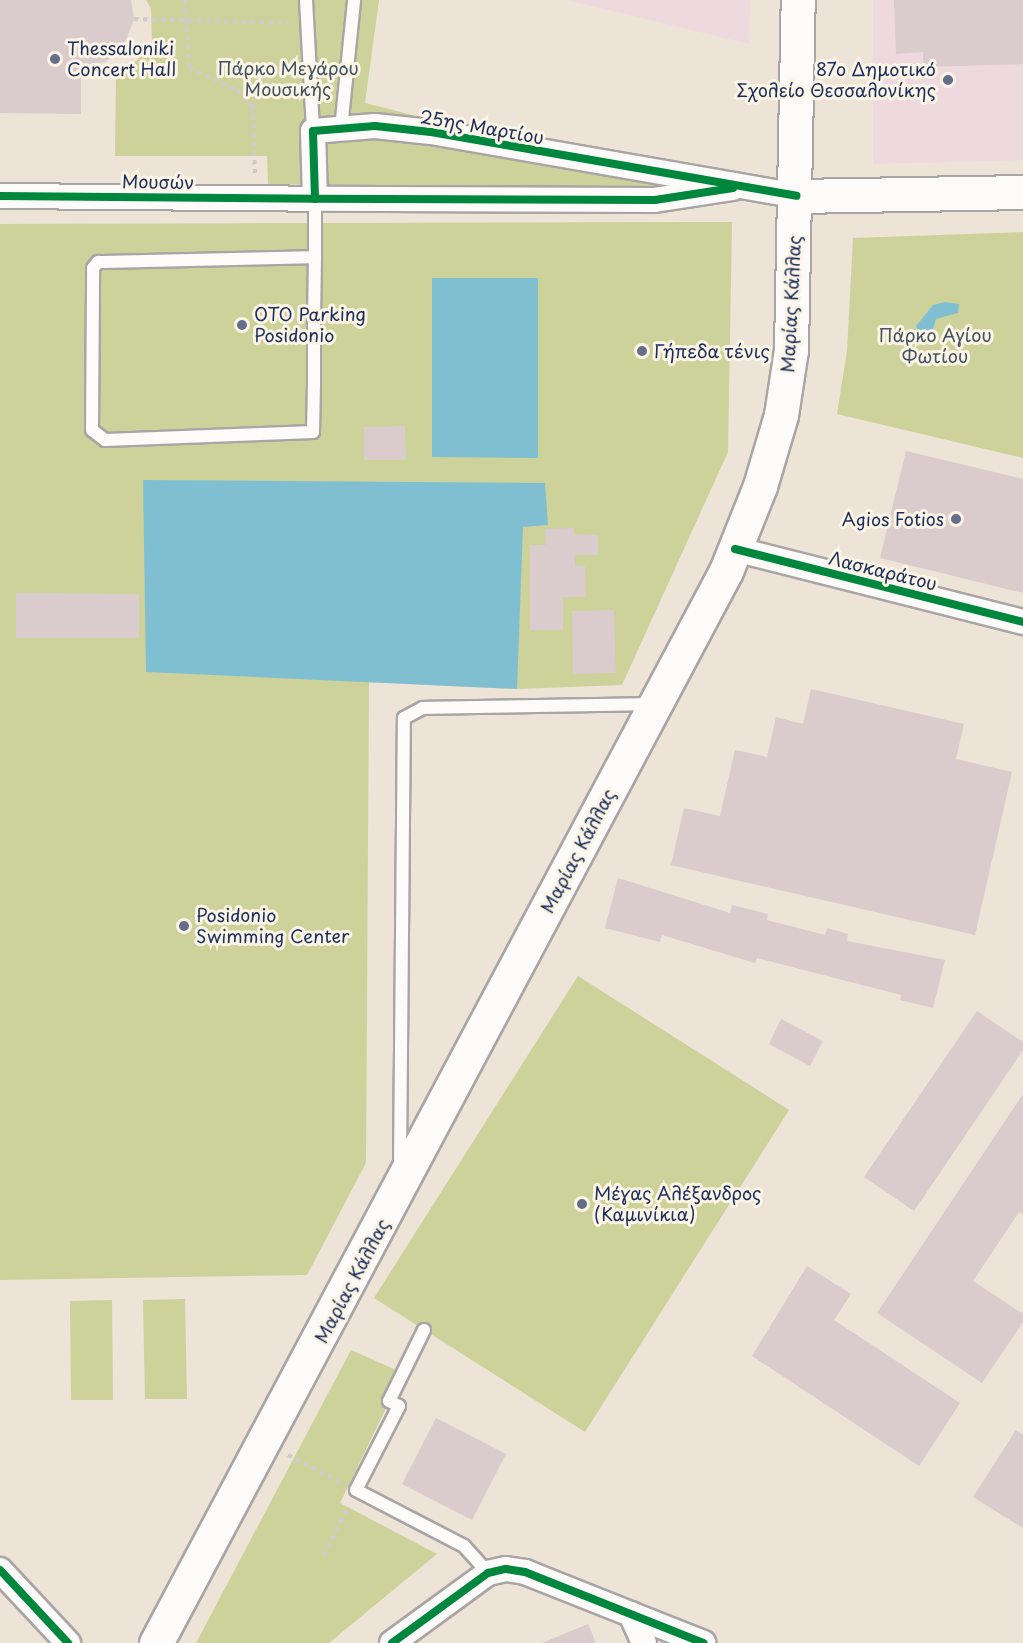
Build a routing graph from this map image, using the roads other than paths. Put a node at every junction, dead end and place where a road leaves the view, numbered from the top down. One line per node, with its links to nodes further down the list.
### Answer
1 (306, 0): 5 (lane)
2 (354, 0): 4 (lane)
3 (798, 0): 9 (main road, Μαρίας Κάλλας)
4 (341, 129): 5 (street, 25ης Μαρτίου); 6 (street, 25ης Μαρτίου)
5 (313, 131): 10 (street)
6 (733, 188): 9 (street, 25ης Μαρτίου); 10 (street, 25ης Μαρτίου)
7 (1023, 192): 9 (main road, 25ης Μαρτίου)
8 (0, 196): 10 (street, Μουσών)
9 (796, 196): 12 (main road, Μαρίας Κάλλας)
10 (315, 199): 11 (lane)
11 (315, 257): 11 (lane)
12 (735, 549): 13 (street, Λασκαράτου); 14 (main road, Μαρίας Κάλλας)
13 (1023, 622)
14 (656, 704): 15 (main road, Μαρίας Κάλλας); 15 (lane)
15 (400, 1189): 21 (main road, Μαρίας Κάλλας)
16 (424, 1330): 18 (lane)
17 (0, 1570): 20 (street)
18 (488, 1573): 19 (street); 22 (street)
19 (631, 1614): 23 (street); 24 (street)
20 (68, 1643)
21 (156, 1643)
22 (392, 1643)
23 (644, 1643)
24 (703, 1643)

